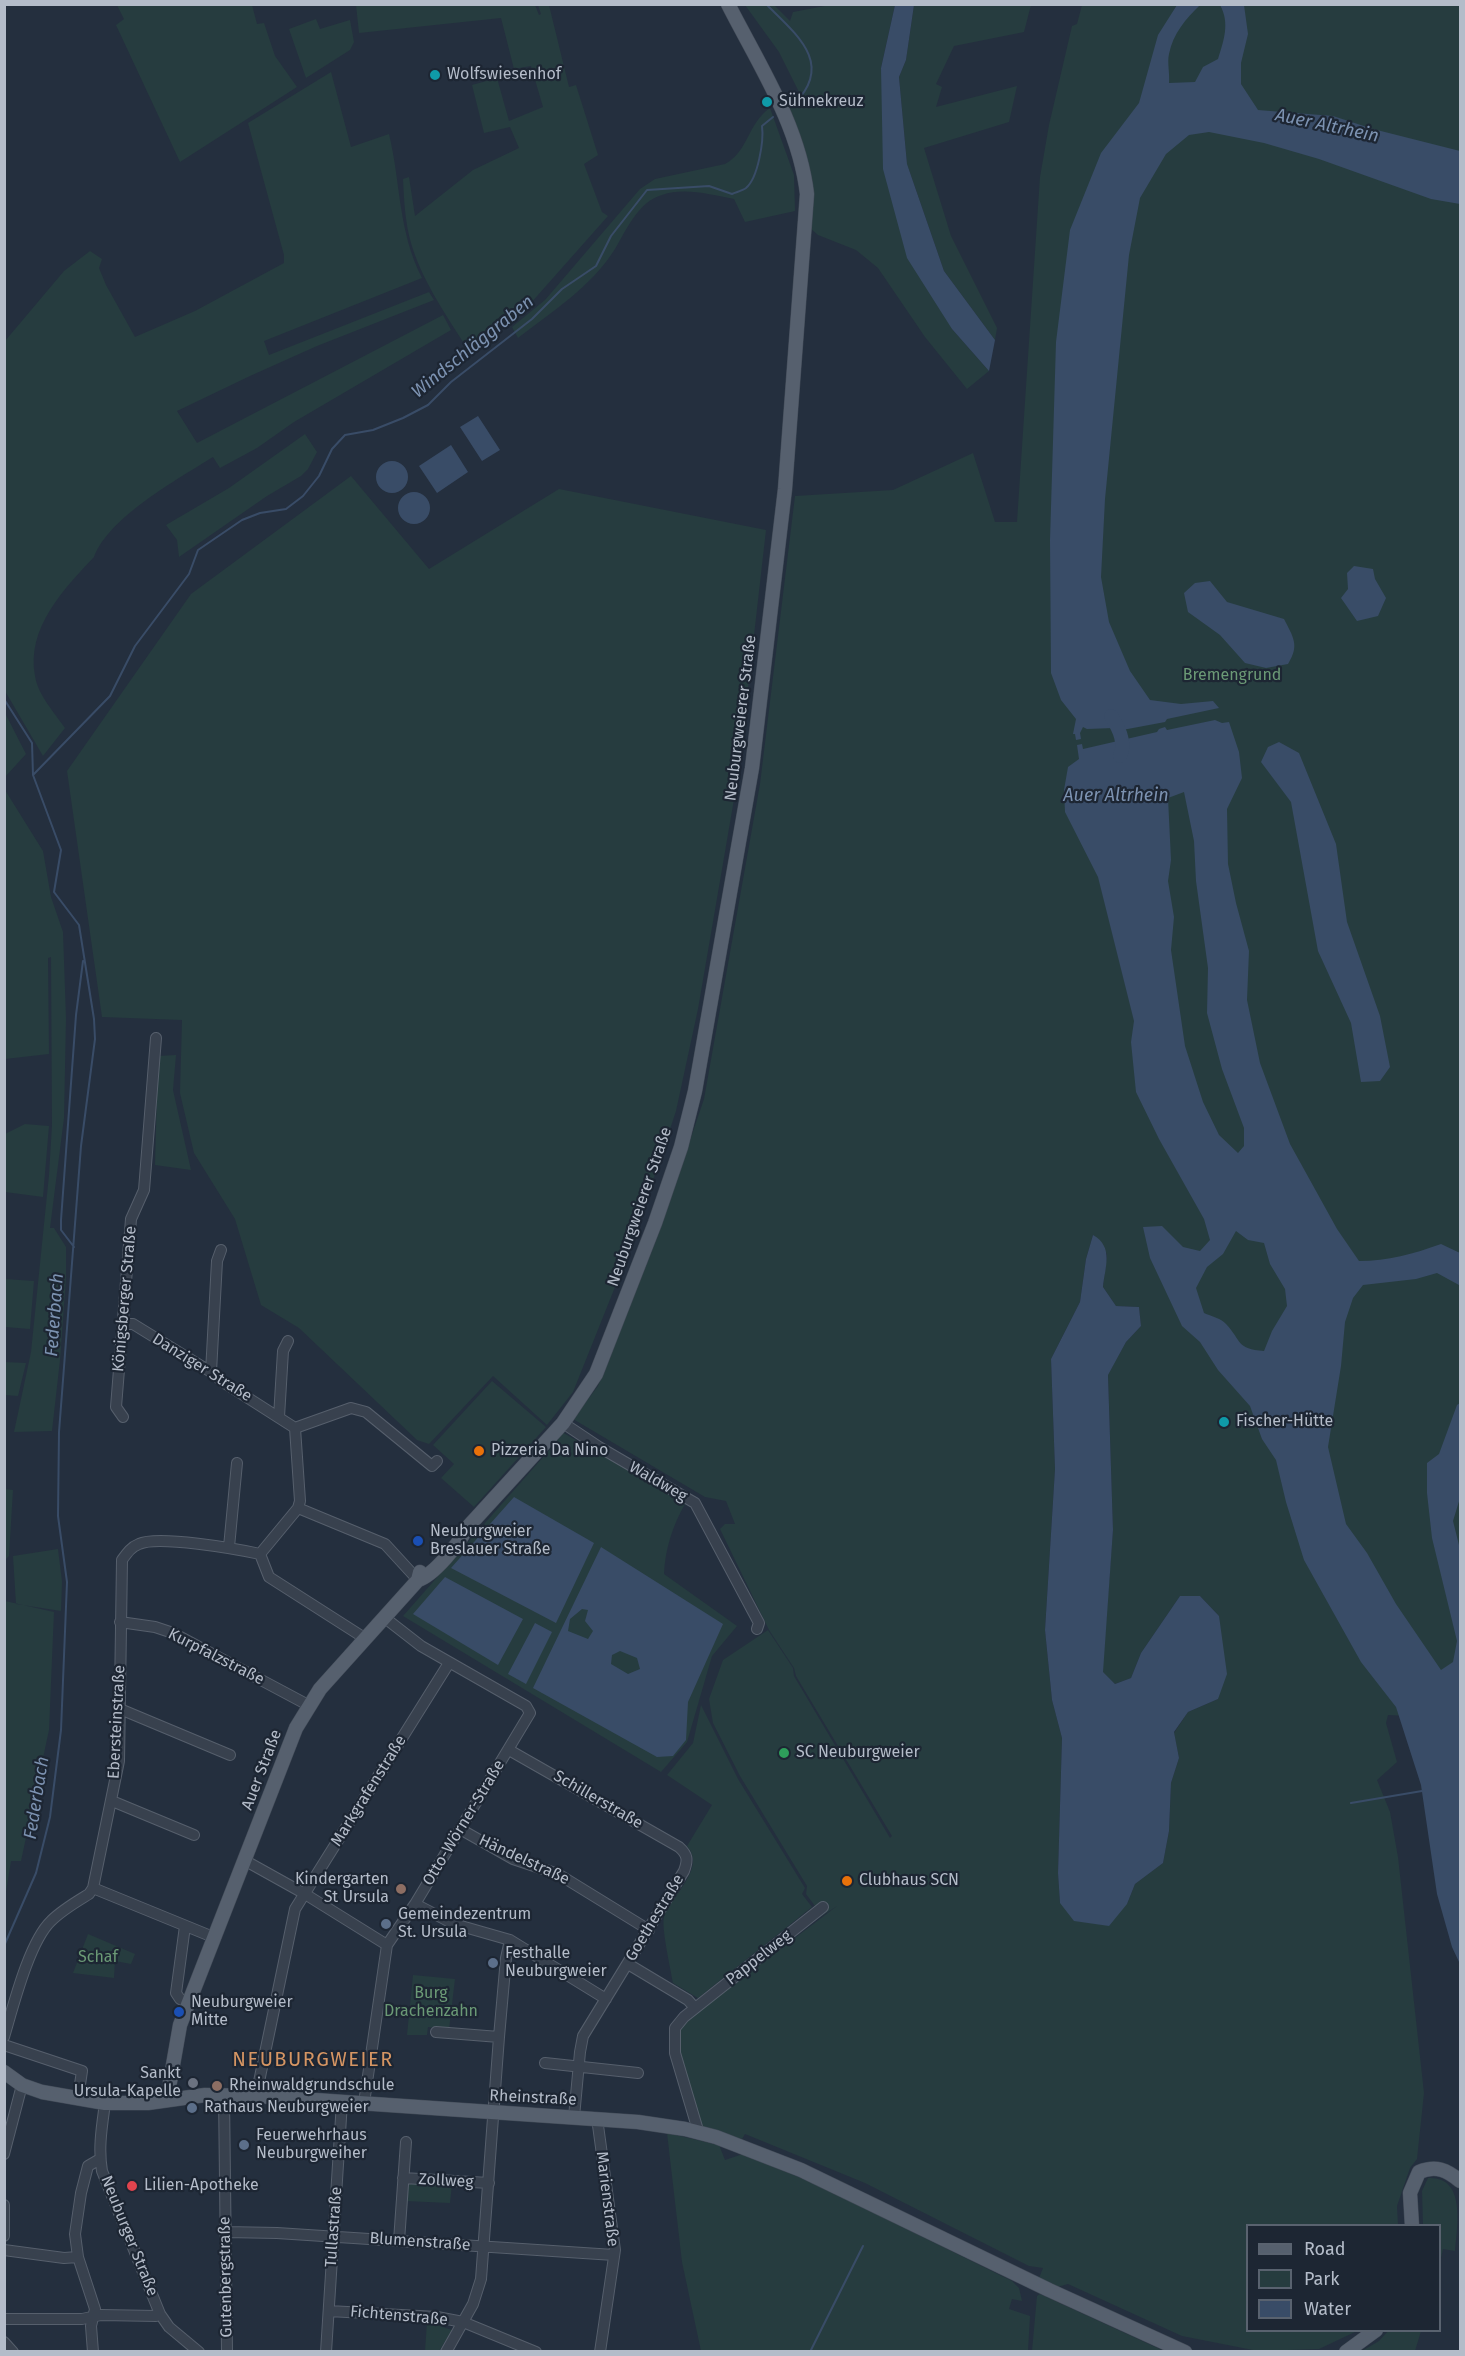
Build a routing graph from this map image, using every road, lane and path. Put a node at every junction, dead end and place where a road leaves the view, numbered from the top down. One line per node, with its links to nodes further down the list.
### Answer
1 (728, 4): 9 (main road, Neuburgweierer Straße)
2 (156, 1038): 4 (street, Königsberger Straße)
3 (221, 1250): 6 (street)
4 (124, 1324): 6 (street, Danziger Straße); 7 (street, Königsberger Straße)
5 (288, 1341): 8 (street)
6 (211, 1372): 8 (street, Danziger Straße)
7 (123, 1417)
8 (279, 1417): 10 (street, Danziger Straße)
9 (563, 1423): 16 (main road, Auer Straße); 19 (street, Waldweg)
10 (295, 1428): 11 (street); 13 (street)
11 (437, 1461)
12 (237, 1463): 14 (street)
13 (298, 1508): 15 (street); 16 (street)
14 (229, 1547): 15 (street, Ebersteinstraße); 18 (street, Ebersteinstraße)
15 (260, 1554): 20 (street)
16 (418, 1580): 17 (main road, Auer Straße)
17 (385, 1618): 20 (main road, Auer Straße); 21 (street, Otto-Wörner-Straße)
18 (120, 1623): 22 (street, Kurpfalzstraße); 23 (street, Ebersteinstraße)
19 (757, 1629)
20 (366, 1639): 22 (main road, Auer Straße)
21 (449, 1663): 24 (street, Otto-Wörner-Straße); 32 (street, Markgrafenstraße)
22 (308, 1705): 30 (main road, Auer Straße)
23 (120, 1709): 25 (street); 26 (street, Ebersteinstraße)
24 (509, 1750): 27 (street, Otto-Wörner-Straße); 29 (street, Schillerstraße)
25 (230, 1755)
26 (112, 1801): 28 (street); 31 (street, Ebersteinstraße)
27 (460, 1829): 33 (street, Otto-Wörner-Straße); 36 (street, Händelstraße)
28 (194, 1835)
29 (685, 1852): 36 (street, Goethestraße)
30 (244, 1860): 32 (street); 37 (main road, Auer Straße)
31 (93, 1888): 35 (street); 45 (street)
32 (305, 1894): 39 (street); 54 (street, Markgrafenstraße)
33 (416, 1904): 38 (street); 39 (street, Otto-Wörner-Straße)
34 (823, 1907): 43 (street, Pappelweg)
35 (185, 1926): 37 (street); 42 (street)
36 (649, 1930): 40 (street, Goethestraße)
37 (213, 1937): 42 (main road, Auer Straße)
38 (510, 1940): 41 (street); 46 (street)
39 (387, 1945): 59 (street, Otto-Wörner-Straße)
40 (628, 1964): 41 (street, Goethestraße); 43 (street)
41 (606, 1999): 49 (street, Goethestraße)
42 (189, 2003): 56 (main road, Auer Straße)
43 (695, 2008): 63 (street, Pappelweg)
44 (436, 2032): 46 (street)
45 (4, 2037)
46 (499, 2037): 60 (street)
47 (4, 2045): 55 (street)
48 (544, 2063): 49 (street)
49 (578, 2067): 51 (street); 61 (street, Goethestraße)
50 (4, 2072): 52 (main road, Rheinstraße)
51 (638, 2073)
52 (22, 2085): 55 (main road, Rheinstraße); 65 (street)
53 (224, 2095): 54 (main road, Rheinstraße); 56 (main road, Rheinstraße); 72 (street, Gutenbergstraße)
54 (256, 2096): 57 (main road, Rheinstraße)
55 (78, 2098): 58 (main road, Rheinstraße)
56 (167, 2099): 58 (main road, Rheinstraße)
57 (342, 2102): 59 (main road, Rheinstraße); 74 (street, Tullastraße)
58 (105, 2103): 66 (street, Neuburger Straße)
59 (364, 2103): 60 (main road, Rheinstraße)
60 (494, 2112): 61 (main road, Rheinstraße); 69 (street)
61 (574, 2117): 62 (main road, Rheinstraße)
62 (597, 2118): 63 (main road, Rheinstraße); 78 (street, Marienstraße)
63 (696, 2132): 95 (main road, Rheinstraße)
64 (406, 2142): 67 (street, Zollweg)
65 (4, 2154)
66 (100, 2159): 79 (street); 81 (street, Neuburger Straße)
67 (404, 2178): 69 (street, Zollweg); 75 (street, Zollweg)
68 (1461, 2181): 71 (main road)
69 (489, 2183): 76 (street)
70 (4, 2205): 73 (street)
71 (1412, 2224)
72 (226, 2232): 74 (street, Blumenstraße); 90 (street, Gutenbergstraße)
73 (4, 2236)
74 (333, 2237): 75 (street, Blumenstraße); 80 (street, Tullastraße)
75 (399, 2241): 76 (street, Blumenstraße)
76 (485, 2246): 78 (street, Blumenstraße); 84 (street)
77 (4, 2250): 79 (street)
78 (614, 2255): 94 (street, Marienstraße)
79 (78, 2257): 82 (street)
80 (329, 2311): 84 (street, Fichtenstraße); 91 (street, Tullastraße)
81 (160, 2314): 82 (street); 89 (street, Neuburger Straße)
82 (94, 2317): 83 (street); 88 (street)
83 (4, 2319)
84 (464, 2322): 92 (street); 93 (street, Fichtenstraße)
85 (1375, 2332): 96 (main road)
86 (4, 2342): 87 (street)
87 (13, 2352)
88 (93, 2352)
89 (200, 2352)
90 (227, 2352)
91 (326, 2352)
92 (446, 2352)
93 (536, 2352)
94 (600, 2352)
95 (1185, 2352)
96 (1347, 2352)

